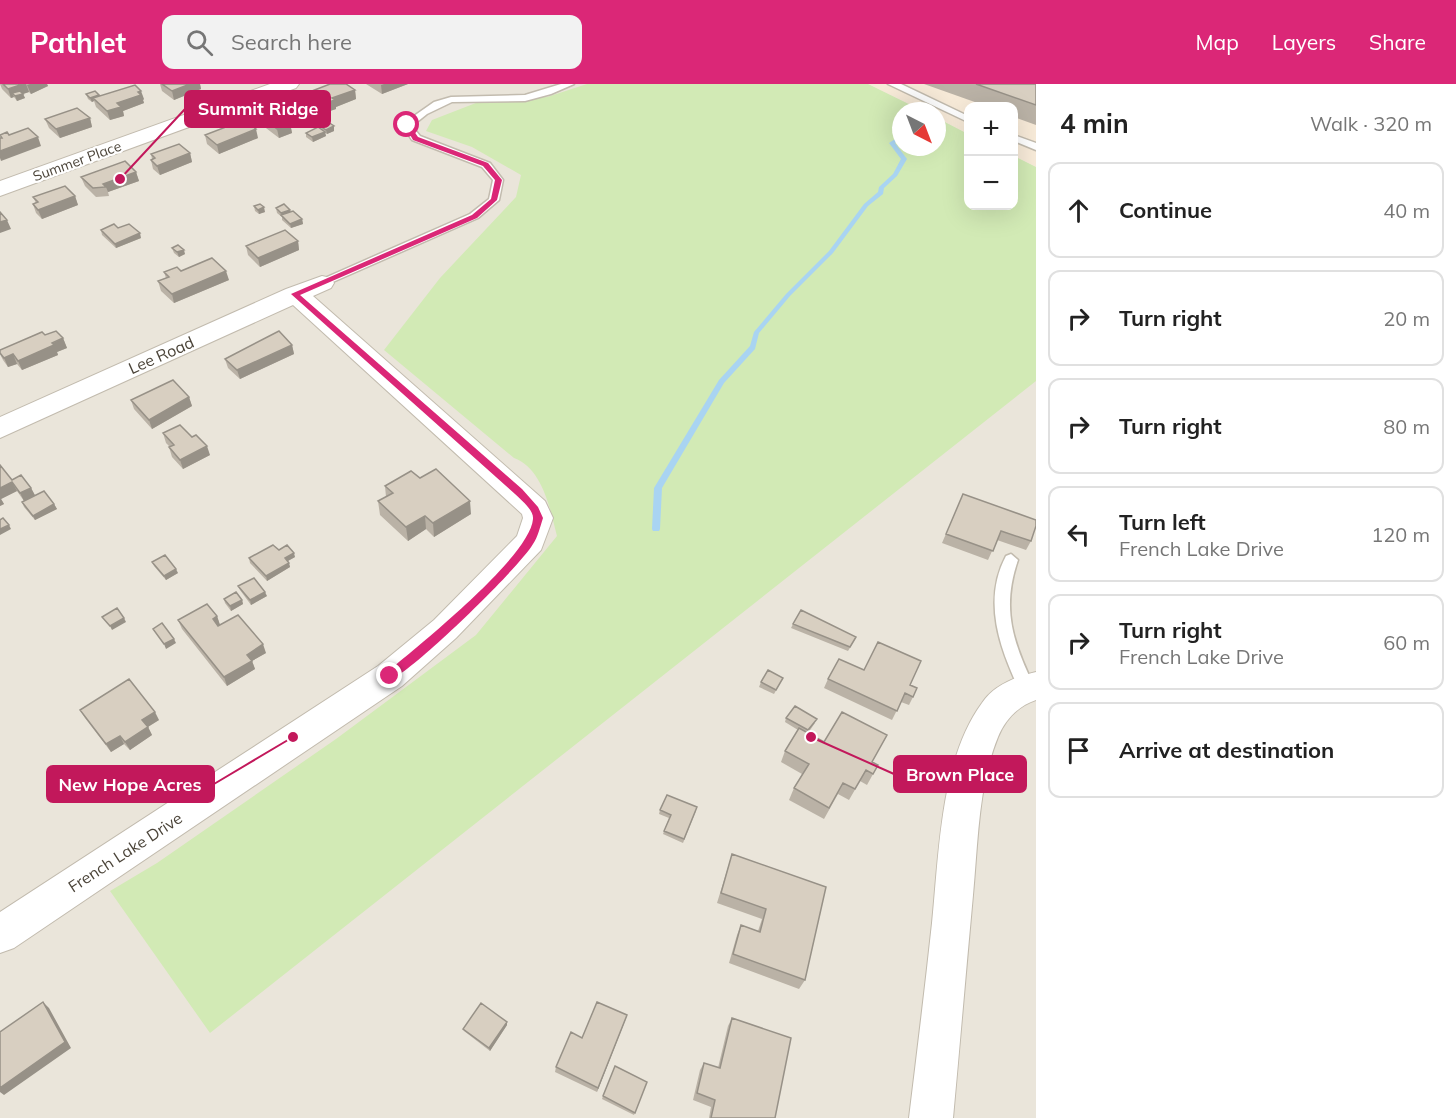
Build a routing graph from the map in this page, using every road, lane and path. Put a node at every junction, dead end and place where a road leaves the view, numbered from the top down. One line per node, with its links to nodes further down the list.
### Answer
1 (289, 84): 7 (street, Summer Place)
2 (569, 84): 8 (lane)
3 (893, 84): 4 (lane)
4 (964, 117)
5 (1018, 140): 6 (lane)
6 (1036, 147)
7 (0, 189)
8 (308, 289): 9 (street, Lee Road); 12 (street, French Lake Drive)
9 (0, 428)
10 (1011, 560): 11 (lane)
11 (1028, 687): 13 (street)
12 (0, 934)
13 (931, 1118)

